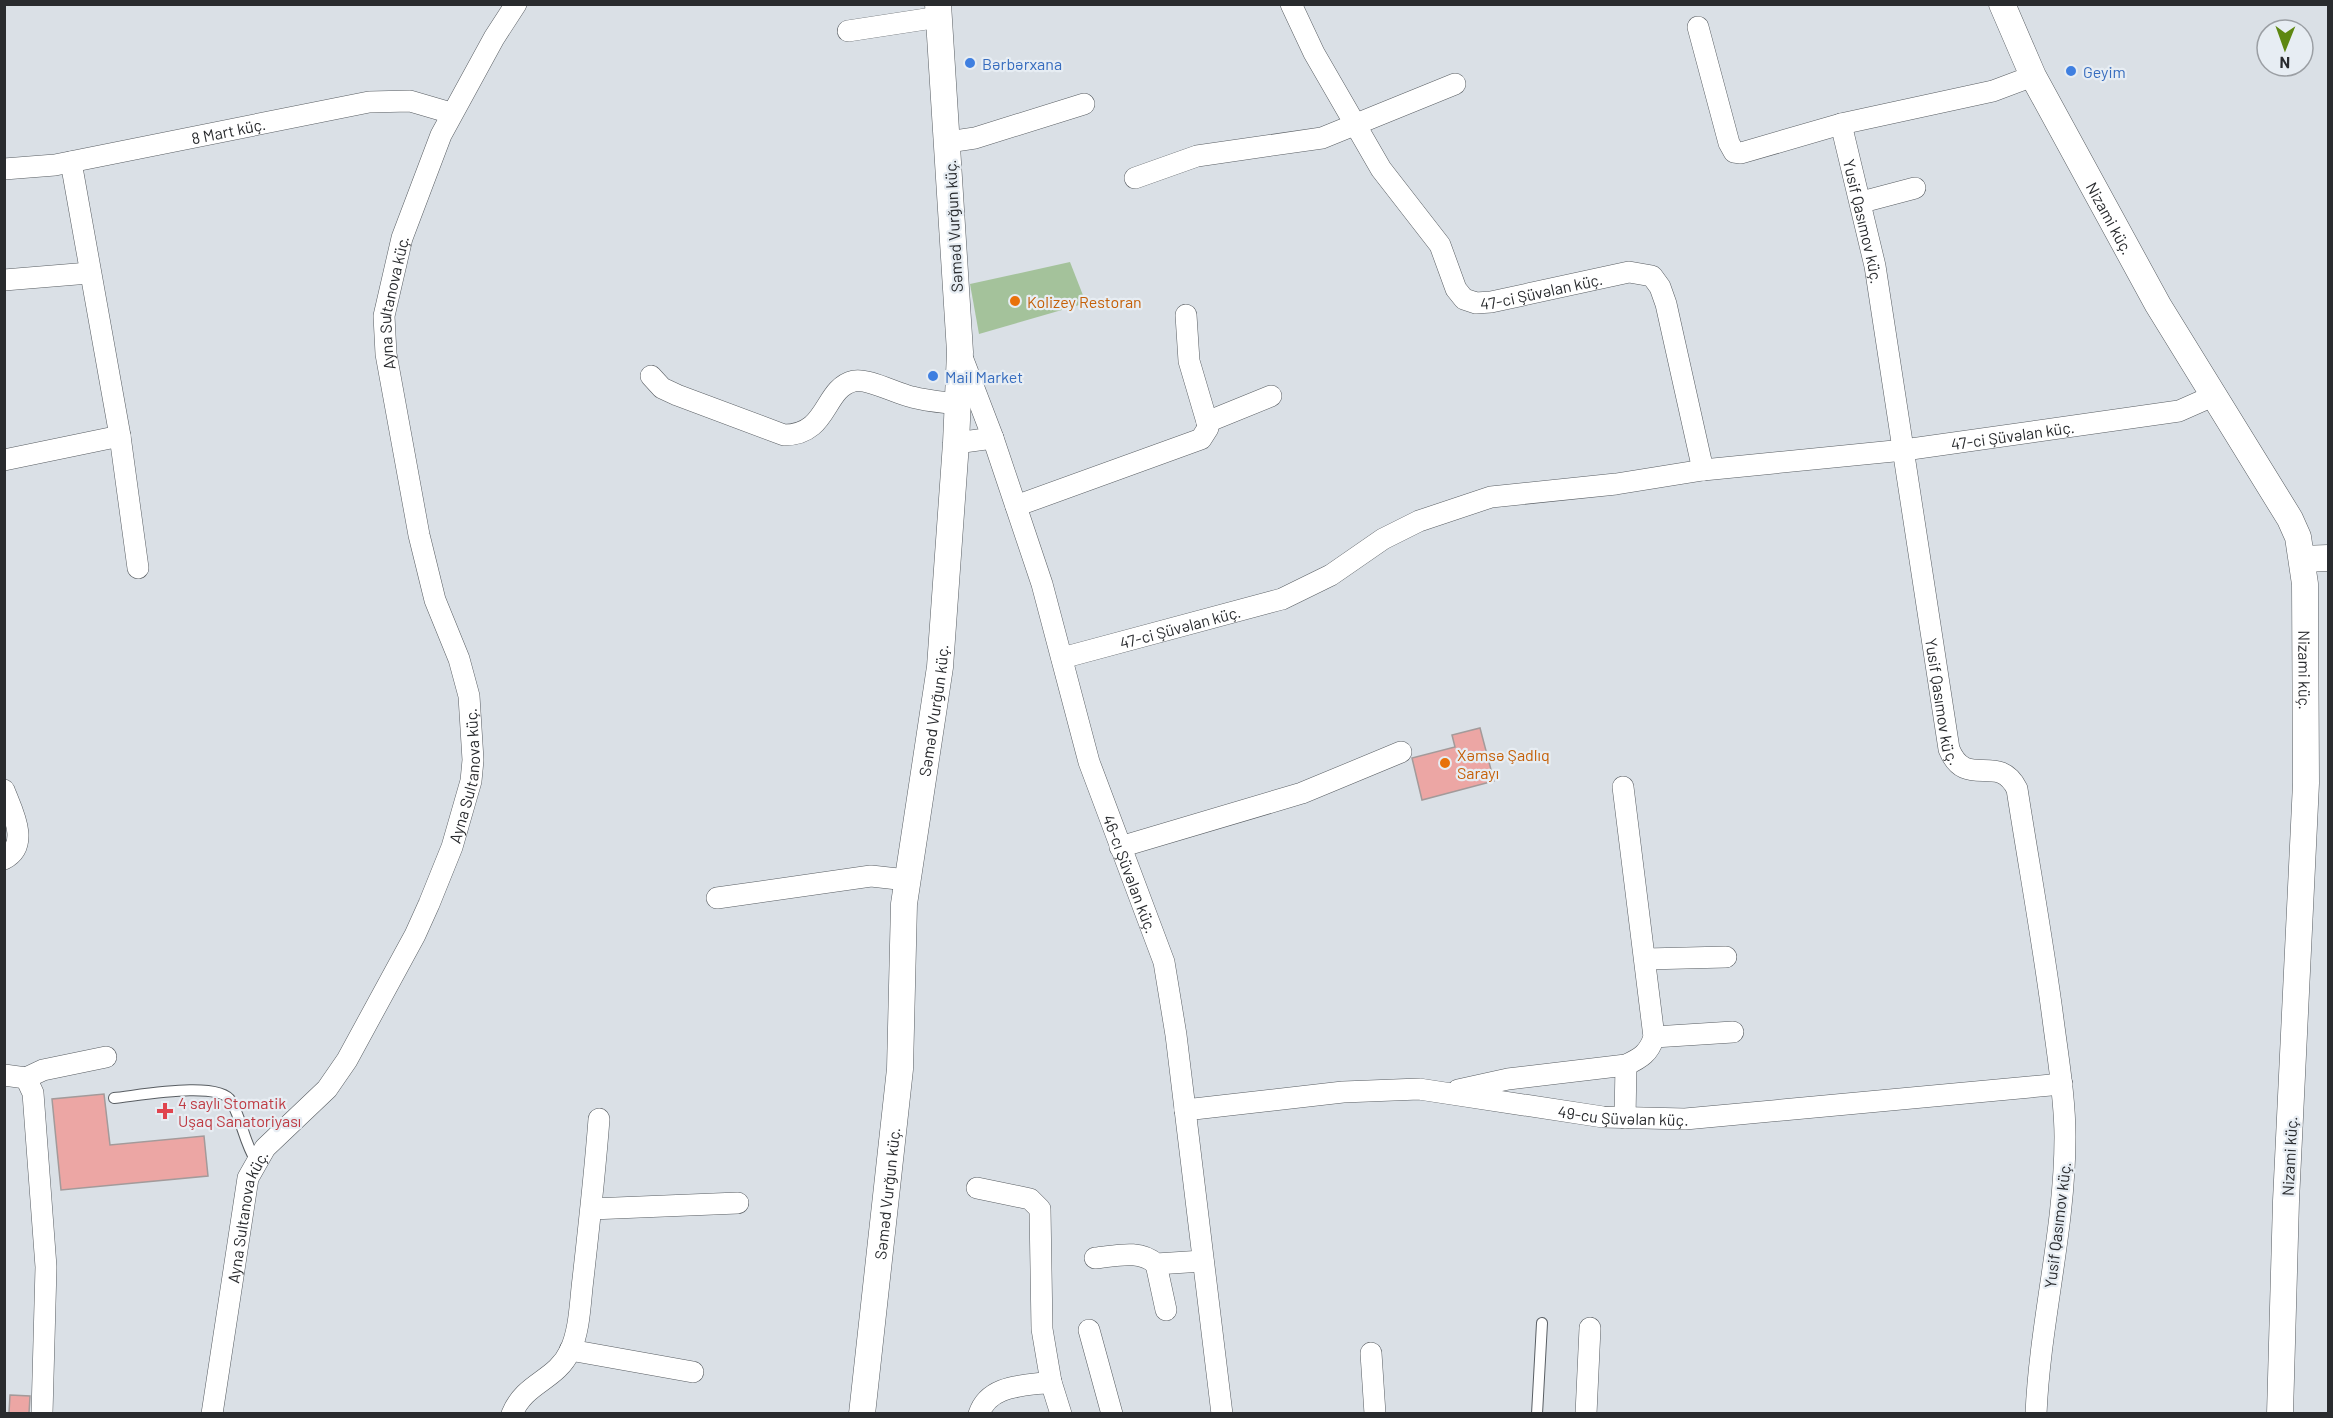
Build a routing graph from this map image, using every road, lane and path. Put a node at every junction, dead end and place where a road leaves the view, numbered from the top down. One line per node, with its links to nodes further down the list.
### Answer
1 (516, 4): 10 (street, Ayna Sultanova küç.)
2 (1291, 4): 11 (street, 47-ci Şüvəlan küç.)
3 (2001, 4): 7 (street, Nizami küç.)
4 (939, 11): 6 (street); 13 (street, Səməd Vurğun küç.)
5 (1698, 27): 12 (street)
6 (848, 31)
7 (2034, 76): 12 (street); 25 (street, Nizami küç.)
8 (1455, 84): 11 (street)
9 (1084, 104): 13 (street)
10 (452, 113): 14 (street, 8 Mart küç.); 60 (street, Ayna Sultanova küç.)
11 (1357, 124): 16 (street); 33 (street, 47-ci Şüvəlan küç.)
12 (1841, 124): 18 (street, Yusif Qasımov küç.)
13 (948, 142): 22 (street, Səməd Vurğun küç.)
14 (71, 162): 15 (street, 8 Mart küç.); 19 (street)
15 (4, 169)
16 (1135, 178)
17 (1915, 188): 18 (street)
18 (1862, 202): 31 (street, Yusif Qasımov küç.)
19 (89, 273): 20 (street); 28 (street)
20 (4, 280)
21 (1186, 315): 27 (street)
22 (960, 352): 26 (street, Səməd Vurğun küç.); 29 (street, 46-cı Şüvəlan küç.)
23 (651, 376): 26 (street)
24 (1272, 396): 27 (street)
25 (2213, 396): 31 (street, 47-ci Şüvəlan küç.); 36 (street, Nizami küç.)
26 (958, 404): 30 (street, Səməd Vurğun küç.)
27 (1208, 422): 34 (street)
28 (120, 436): 32 (street); 37 (street)
29 (993, 438): 30 (street); 34 (street, 46-cı Şüvəlan küç.)
30 (956, 443): 44 (street, Səməd Vurğun küç.)
31 (1904, 450): 33 (street, 47-ci Şüvəlan küç.); 54 (street, Yusif Qasımov küç.)
32 (4, 459)
33 (1703, 470): 38 (street, 47-ci Şüvəlan küç.)
34 (1016, 506): 38 (street, 46-cı Şüvəlan küç.)
35 (2328, 558): 36 (street)
36 (2302, 559): 87 (street, Nizami küç.)
37 (138, 568)
38 (1062, 658): 42 (street, 46-cı Şüvəlan küç.)
39 (1401, 752): 42 (street)
40 (1623, 787): 47 (street)
41 (4, 790): 43 (street)
42 (1120, 847): 57 (street, 46-cı Şüvəlan küç.)
43 (4, 859)
44 (907, 880): 45 (street); 78 (street, Səməd Vurğun küç.)
45 (717, 898)
46 (1726, 957): 47 (street)
47 (1646, 959): 49 (street)
48 (1733, 1032): 49 (street)
49 (1654, 1037): 51 (street)
50 (106, 1057): 53 (street)
51 (1626, 1065): 55 (street); 58 (street)
52 (4, 1075): 53 (street)
53 (26, 1078): 75 (street)
54 (2062, 1084): 58 (street, 49-cu Şüvəlan küç.); 86 (street, Yusif Qasımov küç.)
55 (1450, 1092): 57 (street, 49-cu Şüvəlan küç.); 58 (street, 49-cu Şüvəlan küç.)
56 (114, 1098): 60 (lane)
57 (1185, 1110): 65 (street, 46-cı Şüvəlan küç.)
58 (1625, 1118)
59 (598, 1119): 63 (street)
60 (256, 1161): 76 (street, Ayna Sultanova küç.)
61 (976, 1188): 74 (street)
62 (738, 1203): 63 (street)
63 (591, 1209): 71 (street)
64 (1095, 1258): 66 (street)
65 (1203, 1260): 66 (street); 82 (street, 46-cı Şüvəlan küç.)
66 (1156, 1264): 67 (street)
67 (1166, 1310)
68 (1542, 1323): 84 (lane)
69 (1590, 1328): 85 (street)
70 (1089, 1330): 81 (street)
71 (570, 1350): 73 (street); 77 (street)
72 (1371, 1353): 83 (street)
73 (693, 1372)
74 (1051, 1382): 79 (street); 80 (street)
75 (42, 1413)
76 (212, 1413)
77 (512, 1413)
78 (861, 1413)
79 (979, 1413)
80 (1060, 1413)
81 (1112, 1413)
82 (1222, 1413)
83 (1375, 1413)
84 (1538, 1413)
85 (1586, 1413)
86 (2036, 1413)
87 (2280, 1413)

